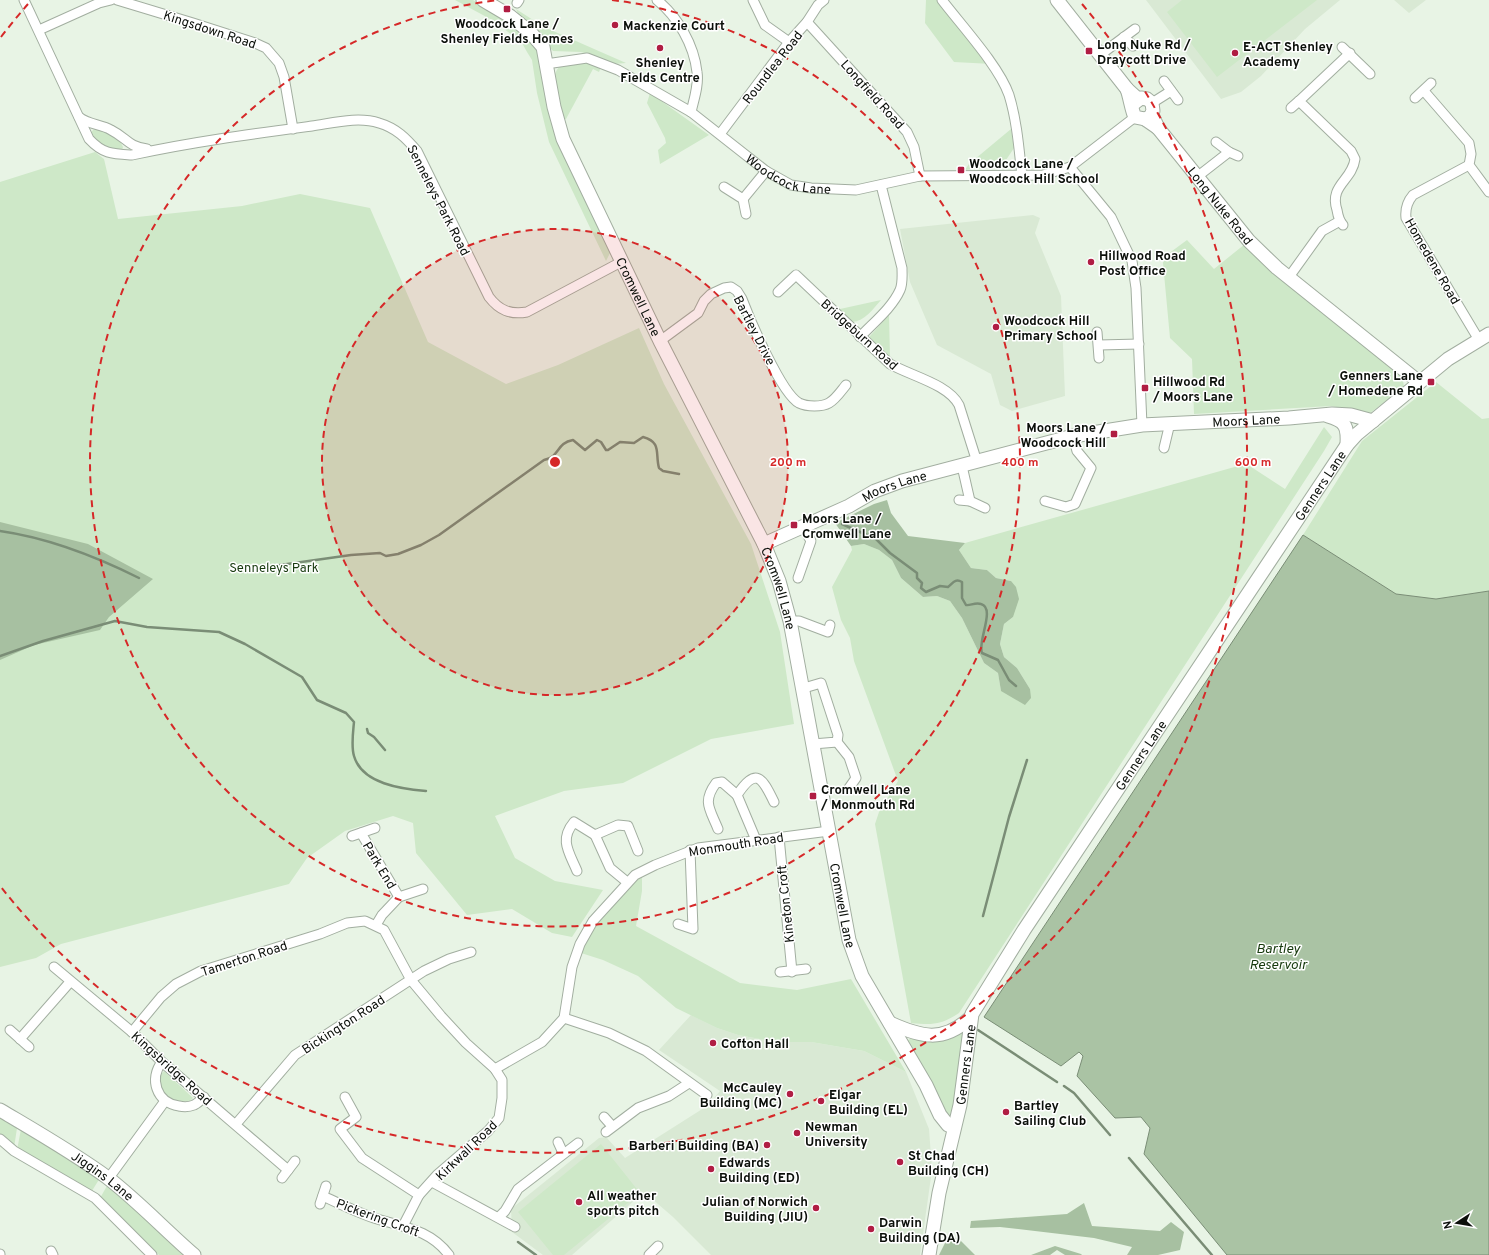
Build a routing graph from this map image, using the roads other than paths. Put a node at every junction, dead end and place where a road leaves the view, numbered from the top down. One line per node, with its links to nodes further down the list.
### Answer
1 (24, 0): 12 (street, Senneleys Park Road)
2 (111, 0): 12 (street)
3 (117, 0): 32 (street, Kingsdown Road)
4 (483, 0): 19 (street)
5 (657, 0): 30 (street)
6 (753, 0): 14 (street)
7 (824, 0): 10 (street, Roundlea Road)
8 (942, 0): 40 (street)
9 (1057, 0): 18 (street, Long Nuke Road)
10 (807, 22): 14 (street, Roundlea Road); 39 (street, Longfield Road)
11 (1135, 29): 13 (street)
12 (39, 30): 31 (street, Senneleys Park Road)
13 (1124, 37): 15 (street); 18 (street)
14 (789, 42): 33 (street, Roundlea Road)
15 (1132, 46)
16 (1342, 47): 17 (street)
17 (1350, 53): 20 (street); 27 (street)
18 (1100, 56): 29 (street, Long Nuke Road)
19 (546, 64): 30 (street, Woodcock Lane); 47 (street, Cromwell Lane)
20 (1370, 74)
21 (1164, 81): 23 (street)
22 (1431, 83): 24 (street)
23 (1171, 91): 26 (street); 29 (street, Woodcock Lane)
24 (1424, 91): 25 (street); 36 (street)
25 (1415, 98)
26 (1178, 100)
27 (1299, 101): 28 (street); 48 (street)
28 (1291, 108)
29 (1143, 109): 37 (street, Woodcock Lane); 41 (street, Long Nuke Road)
30 (691, 112): 33 (street, Woodcock Lane)
31 (79, 117): 35 (street, Senneleys Park Road); 35 (street, Senneleys Park Road)
32 (293, 129): 35 (street, Senneleys Park Road); 47 (street, Senneleys Park Road)
33 (720, 134): 38 (street, Woodcock Lane)
34 (1216, 142): 41 (street)
35 (152, 150)
36 (1469, 165): 44 (street); 52 (street, Homedene Road)
37 (1070, 167): 40 (street, Woodcock Lane); 54 (street)
38 (766, 171): 42 (street, Woodcock Lane); 45 (street)
39 (920, 176): 40 (street, Woodcock Lane); 42 (street, Woodcock Lane)
40 (1022, 176)
41 (1198, 178): 48 (street, Long Nuke Road)
42 (881, 185): 51 (street)
43 (724, 187): 45 (street)
44 (1489, 192)
45 (743, 199): 46 (street)
46 (746, 214)
47 (621, 262): 53 (street, Cromwell Lane)
48 (1289, 277): 57 (street, Long Nuke Road)
49 (778, 292): 51 (street, Bridgeburn Road)
50 (1097, 332): 55 (street)
51 (860, 337): 66 (street, Bridgeburn Road)
52 (1484, 337): 57 (street, Genners Lane)
53 (660, 341): 58 (street, Bartley Drive); 73 (street, Cromwell Lane)
54 (1139, 344): 55 (street); 62 (street)
55 (1098, 345): 56 (street)
56 (1099, 358)
57 (1419, 382): 60 (street, Genners Lane)
58 (846, 385)
59 (1323, 415): 60 (street, Moors Lane); 61 (street, Moors Lane); 64 (street, Moors Lane)
60 (1373, 422): 64 (street, Genners Lane)
61 (1170, 424): 62 (street, Moors Lane); 65 (street)
62 (1142, 425): 63 (street, Moors Lane)
63 (1073, 436): 66 (street, Moors Lane); 69 (street)
64 (1347, 445): 109 (street, Genners Lane)
65 (1164, 448)
66 (977, 462): 67 (street, Moors Lane)
67 (962, 466): 70 (street); 72 (street, Moors Lane)
68 (959, 500): 70 (street)
69 (1045, 500)
70 (970, 501): 71 (street)
71 (985, 508)
72 (803, 527): 73 (street, Moors Lane); 74 (street)
73 (764, 544): 75 (street, Cromwell Lane)
74 (798, 578)
75 (790, 621): 76 (street); 77 (street, Cromwell Lane)
76 (830, 625)
77 (804, 688): 78 (street); 79 (street, Cromwell Lane)
78 (837, 742): 79 (street); 80 (street)
79 (813, 744): 85 (street, Cromwell Lane)
80 (849, 788)
81 (737, 795): 82 (street); 84 (street); 90 (street)
82 (774, 802)
83 (376, 828): 86 (street, Park End)
84 (718, 829)
85 (829, 831): 89 (street, Monmouth Road); 110 (street, Cromwell Lane)
86 (361, 833): 88 (street, Park End); 96 (street, Park End)
87 (595, 835): 92 (street); 93 (street); 94 (street)
88 (352, 836)
89 (779, 837): 90 (street, Monmouth Road); 105 (street, Kineton Croft)
90 (756, 840): 91 (street, Monmouth Road)
91 (690, 850): 94 (street, Monmouth Road); 97 (street)
92 (638, 851)
93 (577, 871)
94 (627, 882): 108 (street, Monmouth Road)
95 (423, 889): 96 (street)
96 (399, 897): 98 (street)
97 (678, 924)
98 (376, 925): 106 (street); 112 (street, Tamerton Road)
99 (455, 946): 101 (street)
100 (470, 952): 101 (street, Bickington Road)
101 (457, 956): 106 (street, Bickington Road)
102 (54, 967): 107 (street, Kingsbridge Road)
103 (806, 969): 105 (street)
104 (780, 972): 105 (street)
105 (792, 972)
106 (411, 980): 116 (street, Kirkwall Road); 124 (street, Bickington Road)
107 (70, 982): 112 (street, Kingsbridge Road); 113 (street)
108 (564, 1018): 116 (street); 117 (street)
109 (970, 1018): 110 (street); 125 (street, Genners Lane)
110 (890, 1023): 125 (street, Cromwell Lane)
111 (10, 1030): 113 (street)
112 (132, 1032): 115 (street, Kingsbridge Road)
113 (20, 1039): 114 (street)
114 (29, 1047)
115 (162, 1062): 120 (street, Kingsbridge Road); 121 (street)
116 (495, 1069): 134 (street, Kirkwall Road)
117 (689, 1083): 118 (street); 123 (street)
118 (707, 1095)
119 (345, 1096): 136 (street)
120 (204, 1097): 121 (street); 124 (street, Kingsbridge Road)
121 (165, 1101): 133 (street)
122 (0, 1110): 133 (street, Jiggins Lane)
123 (604, 1117)
124 (236, 1124): 131 (street, Kingsbridge Road)
125 (954, 1127): 145 (street, Genners Lane)
126 (0, 1139): 141 (street, Jiggins Lane)
127 (558, 1142): 129 (street)
128 (578, 1144): 129 (street)
129 (563, 1154): 137 (street)
130 (295, 1161): 131 (street)
131 (288, 1170): 132 (street)
132 (282, 1178)
133 (108, 1179): 142 (street, Jiggins Lane)
134 (432, 1182): 136 (street, Kirkwall Road); 137 (street)
135 (326, 1186): 138 (street, Pickering Croft)
136 (419, 1196): 138 (street, Kirkwall Road)
137 (499, 1217): 139 (street)
138 (403, 1226): 143 (street, Pickering Croft)
139 (515, 1227)
140 (658, 1246): 144 (street)
141 (152, 1255)
142 (194, 1255)
143 (449, 1255)
144 (649, 1255)
145 (930, 1255)

